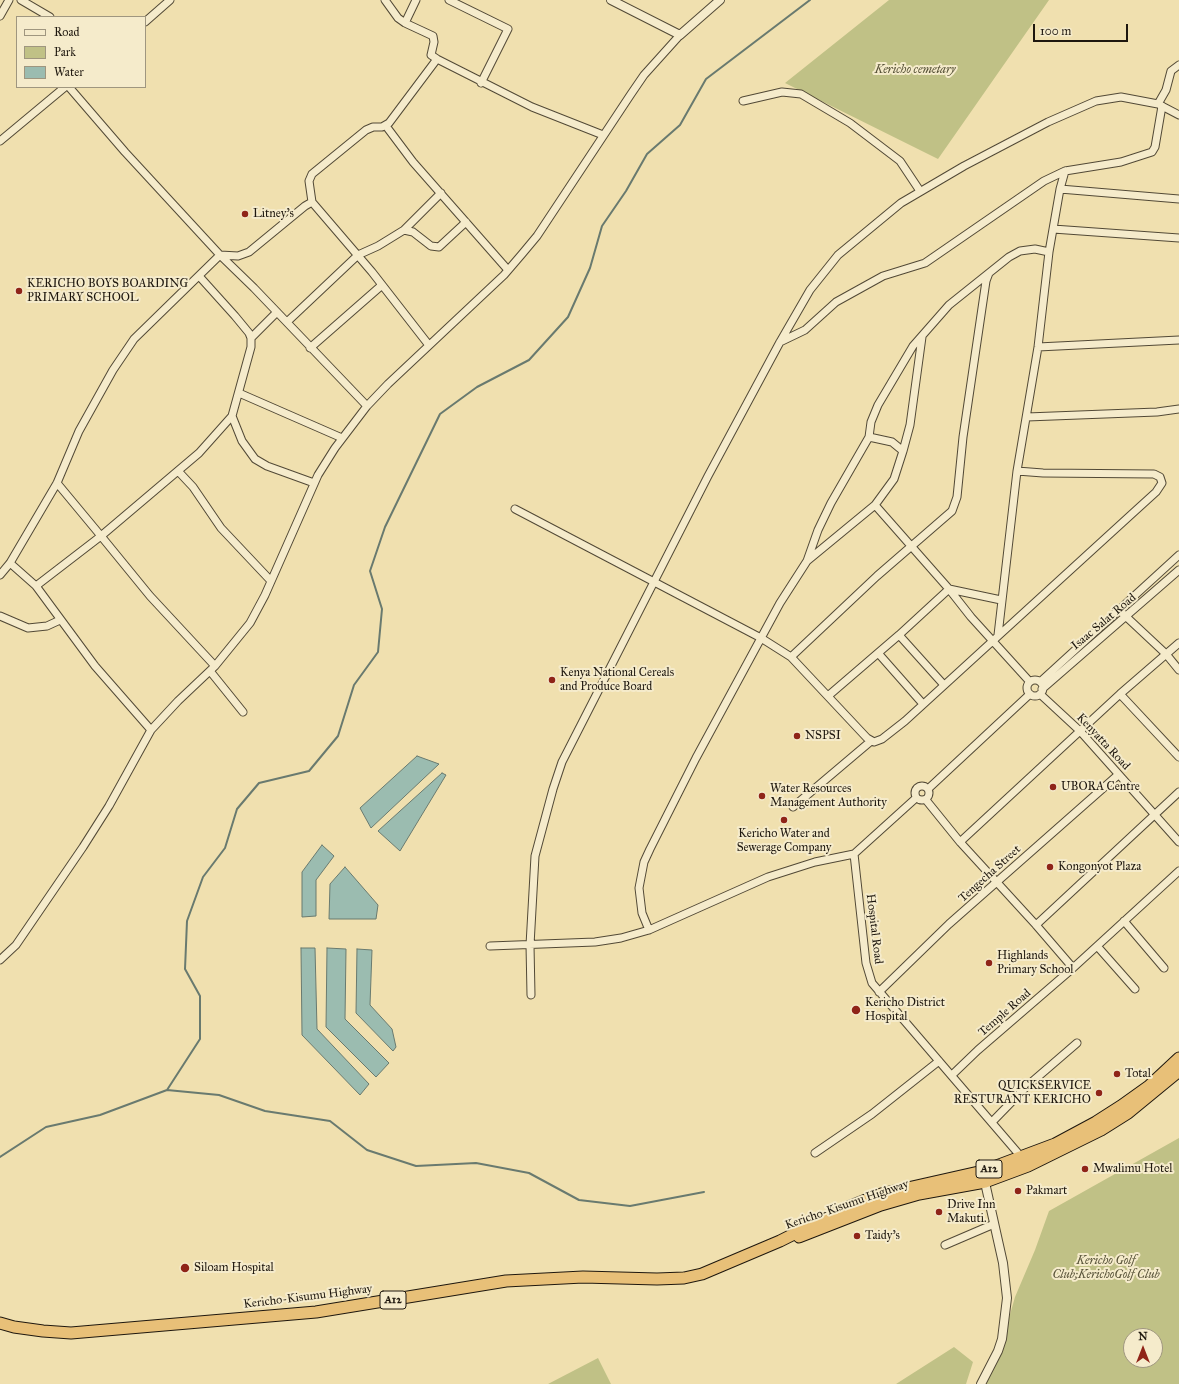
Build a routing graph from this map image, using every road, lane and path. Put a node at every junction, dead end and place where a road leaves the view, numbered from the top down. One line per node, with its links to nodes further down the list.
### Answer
1 (9, 0): 9 (street)
2 (21, 0): 10 (street)
3 (170, 0): 11 (street)
4 (384, 0): 12 (street)
5 (416, 0): 12 (street)
6 (449, 0): 16 (street)
7 (612, 0): 13 (street)
8 (720, 0): 13 (street)
9 (0, 16)
10 (48, 16)
11 (146, 21)
12 (405, 23): 14 (street)
13 (680, 35): 23 (street)
14 (437, 59): 16 (street); 22 (street)
15 (1179, 65): 20 (street)
16 (482, 83): 23 (street)
17 (64, 88): 24 (street)
18 (70, 88): 36 (street)
19 (743, 101): 27 (street)
20 (1160, 105): 21 (street); 25 (street); 27 (street)
21 (1179, 115)
22 (386, 126): 28 (street); 30 (street)
23 (603, 135): 38 (street)
24 (0, 141)
25 (1065, 171): 26 (street); 47 (street)
26 (1060, 189): 29 (street); 32 (street)
27 (920, 191): 47 (street)
28 (441, 193): 31 (street); 33 (street)
29 (1179, 199)
30 (312, 202): 36 (street); 37 (street)
31 (466, 222): 33 (street); 38 (street)
32 (1053, 229): 34 (street); 35 (street)
33 (404, 230): 37 (street)
34 (1179, 238)
35 (1049, 252): 39 (street); 49 (street)
36 (220, 255): 40 (street); 42 (street)
37 (358, 255): 41 (street); 43 (street)
38 (508, 270): 48 (street)
39 (989, 273): 44 (street); 66 (street)
40 (199, 276): 45 (street); 61 (street)
41 (382, 285): 48 (street); 50 (street)
42 (277, 312): 43 (street); 45 (street)
43 (287, 322): 50 (street)
44 (922, 336): 56 (street); 58 (street)
45 (251, 338): 51 (street)
46 (1179, 340): 49 (street)
47 (780, 342): 73 (street)
48 (428, 344): 52 (street)
49 (1038, 347): 55 (street)
50 (310, 348): 52 (street)
51 (239, 393): 54 (street); 57 (street)
52 (367, 406): 57 (street)
53 (1179, 410): 55 (street)
54 (232, 416): 60 (street); 62 (street)
55 (1027, 417): 59 (street)
56 (869, 437): 58 (street); 68 (street)
57 (342, 438): 62 (street)
58 (903, 451): 63 (street)
59 (1017, 471): 76 (street); 82 (street)
60 (178, 472): 65 (street); 72 (street)
61 (57, 482): 65 (street); 69 (street)
62 (314, 483): 72 (street)
63 (875, 505): 66 (street); 68 (street)
64 (515, 509): 73 (street)
65 (101, 536): 74 (street); 89 (street)
66 (912, 546): 75 (street); 88 (street)
67 (1179, 555): 77 (street)
68 (807, 561): 83 (street)
69 (10, 563): 71 (street); 74 (street)
70 (1179, 570): 79 (street, Isaac Salat Road)
71 (0, 575)
72 (271, 581): 89 (street)
73 (655, 582): 83 (street); 120 (street)
74 (36, 586): 80 (street)
75 (949, 589): 76 (street); 81 (street); 84 (street)
76 (1001, 600): 82 (street)
77 (1119, 610): 79 (street); 92 (street)
78 (0, 616): 80 (street)
79 (1127, 618): 87 (street); 94 (street, Isaac Salat Road)
80 (60, 620): 100 (street)
81 (899, 635): 86 (street); 93 (street)
82 (998, 635): 84 (street)
83 (761, 638): 88 (street); 118 (street)
84 (991, 640): 91 (street); 93 (street)
85 (1179, 643): 87 (street)
86 (878, 653): 97 (street); 98 (street)
87 (1166, 654): 90 (street); 96 (street)
88 (791, 657): 97 (street)
89 (212, 669): 99 (street); 100 (street)
90 (1179, 670)
91 (1030, 682): 92 (street); 95 (street)
92 (1040, 682): 94 (street)
93 (944, 685): 98 (street)
94 (1041, 692): 95 (street); 101 (street, Kenyatta Road)
95 (1030, 694): 105 (street)
96 (1120, 694): 101 (street); 103 (street)
97 (828, 696): 102 (street)
98 (923, 704): 102 (street)
99 (243, 712)
100 (151, 730): 122 (street)
101 (1080, 731): 104 (street, Kenyatta Road); 111 (street)
102 (871, 741): 109 (street)
103 (1179, 757)
104 (1118, 775): 110 (street, Kenyatta Road); 115 (street, Tengecha Street)
105 (928, 789): 107 (street); 108 (street)
106 (1179, 792): 110 (street)
107 (916, 798): 108 (street); 113 (street)
108 (926, 800): 111 (street)
109 (793, 807)
110 (1155, 814): 112 (street, Kenyatta Road); 117 (street)
111 (960, 842): 115 (street)
112 (1179, 842)
113 (854, 854): 118 (street); 126 (street, Hospital Road)
114 (1179, 871): 116 (street, Temple Road)
115 (997, 883): 117 (street); 126 (street, Tengecha Street)
116 (1124, 921): 121 (street, Temple Road); 124 (street)
117 (1036, 925): 123 (street)
118 (649, 930): 120 (street)
119 (490, 946): 120 (street)
120 (530, 946): 127 (street)
121 (1097, 946): 123 (street, Temple Road); 125 (street)
122 (0, 960)
123 (1073, 968): 132 (street, Temple Road)
124 (1164, 968)
125 (1134, 988)
126 (879, 992): 130 (street, Hospital Road)
127 (530, 995)
128 (1077, 1043): 133 (street)
129 (1179, 1058): 135 (highway, Kericho-Kisumu Highway / A12)
130 (939, 1061): 132 (street, Hospital Road); 134 (street)
131 (1179, 1071): 135 (highway, Kericho-Kisumu Highway / A12)
132 (952, 1075): 133 (street, Hospital Road)
133 (992, 1122): 135 (street, Hospital Road)
134 (815, 1153)
135 (1025, 1162): 136 (highway, Kericho-Kisumu Highway / A12)
136 (984, 1176): 137 (street); 139 (highway, Kericho-Kisumu Highway / A12)
137 (994, 1224): 138 (street); 140 (street)
138 (945, 1245)
139 (0, 1323)
140 (981, 1384)

